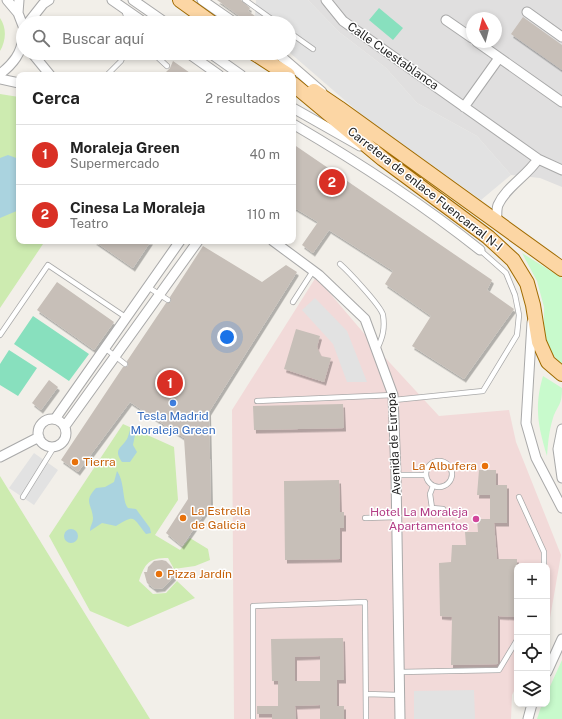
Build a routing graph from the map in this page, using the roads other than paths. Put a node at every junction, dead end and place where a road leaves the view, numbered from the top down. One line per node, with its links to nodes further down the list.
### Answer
1 (7, 0): 12 (street)
2 (19, 0): 12 (street)
3 (49, 0): 14 (street)
4 (112, 0): 10 (street)
5 (133, 0): 17 (street)
6 (180, 0): 18 (main road)
7 (202, 0): 19 (street)
8 (245, 0): 20 (lane)
9 (326, 0): 50 (street, Calle Cuestablanca)
10 (123, 8): 15 (lane); 16 (street)
11 (527, 12): 24 (street)
12 (18, 13): 13 (street)
13 (19, 16)
14 (34, 16)
15 (126, 16)
16 (135, 16)
17 (156, 16)
18 (202, 16)
19 (225, 16)
20 (267, 16)
21 (446, 20): 22 (street)
22 (466, 34)
23 (296, 37): 26 (lane)
24 (562, 37)
25 (485, 48): 28 (street)
26 (313, 49)
27 (16, 57): 44 (street)
28 (499, 58): 49 (street); 50 (street)
29 (38, 60): 38 (street)
30 (121, 60): 39 (lane)
31 (162, 60): 37 (lane)
32 (198, 60): 40 (street)
33 (220, 60): 41 (street)
34 (263, 60): 42 (main road)
35 (264, 60): 43 (main road)
36 (285, 60): 51 (street)
37 (168, 66)
38 (48, 72)
39 (110, 72)
40 (215, 72)
41 (238, 72)
42 (278, 72)
43 (283, 72)
44 (0, 74)
45 (0, 80): 47 (street)
46 (296, 80): 51 (main road, Carretera de enlace Fuencarral N-I)
47 (16, 83)
48 (296, 86): 54 (main road, Carretera de enlace Fuencarral N-I)
49 (562, 102)
50 (464, 107): 55 (street, Calle Cuestablanca)
51 (339, 108): 57 (main road, Carretera de enlace Fuencarral N-I)
52 (296, 110): 54 (street)
53 (296, 126): 61 (street)
54 (383, 159): 68 (main road, Carretera de enlace Fuencarral N-I)
55 (538, 159): 56 (street, Calle Cuestablanca); 57 (street)
56 (562, 170)
57 (497, 224): 63 (main road, Carretera de enlace Fuencarral N-I)
58 (178, 244): 65 (street)
59 (196, 244): 66 (street)
60 (277, 244): 64 (street, Avenida de Europa)
61 (480, 250): 76 (lane)
62 (340, 264): 72 (lane)
63 (562, 269)
64 (313, 271): 67 (lane); 72 (street, Avenida de Europa)
65 (148, 287): 66 (lane); 69 (street)
66 (164, 297): 73 (street)
67 (293, 302)
68 (533, 305): 75 (main road, Carretera de enlace Fuencarral N-I); 90 (street)
69 (126, 318): 70 (lane); 71 (street)
70 (0, 335)
71 (106, 349): 73 (lane); 78 (street)
72 (377, 349): 76 (street, Avenida de Europa)
73 (116, 358): 74 (lane); 79 (street)
74 (125, 364)
75 (562, 374)
76 (393, 398): 77 (lane); 84 (street, Avenida de Europa)
77 (257, 401)
78 (55, 419): 79 (street); 81 (street)
79 (65, 426): 82 (street)
80 (562, 429): 86 (street)
81 (39, 437): 82 (street); 83 (street)
82 (54, 447): 88 (lane)
83 (0, 456)
84 (396, 475): 85 (lane); 92 (street, Avenida de Europa)
85 (426, 475): 87 (lane); 87 (lane)
86 (562, 478)
87 (433, 486): 91 (lane)
88 (23, 497)
89 (519, 497): 94 (lane)
90 (562, 508)
91 (443, 509)
92 (397, 517): 93 (lane); 98 (street, Avenida de Europa)
93 (365, 518)
94 (544, 563)
95 (562, 639): 97 (street)
96 (514, 645): 98 (lane)
97 (547, 671)
98 (400, 672): 100 (street, Avenida de Europa)
99 (366, 694): 100 (lane); 102 (lane); 103 (lane)
100 (400, 695): 104 (street, Avenida de Europa)
101 (531, 707): 105 (street)
102 (253, 719)
103 (366, 719)
104 (400, 719)
105 (528, 719)

